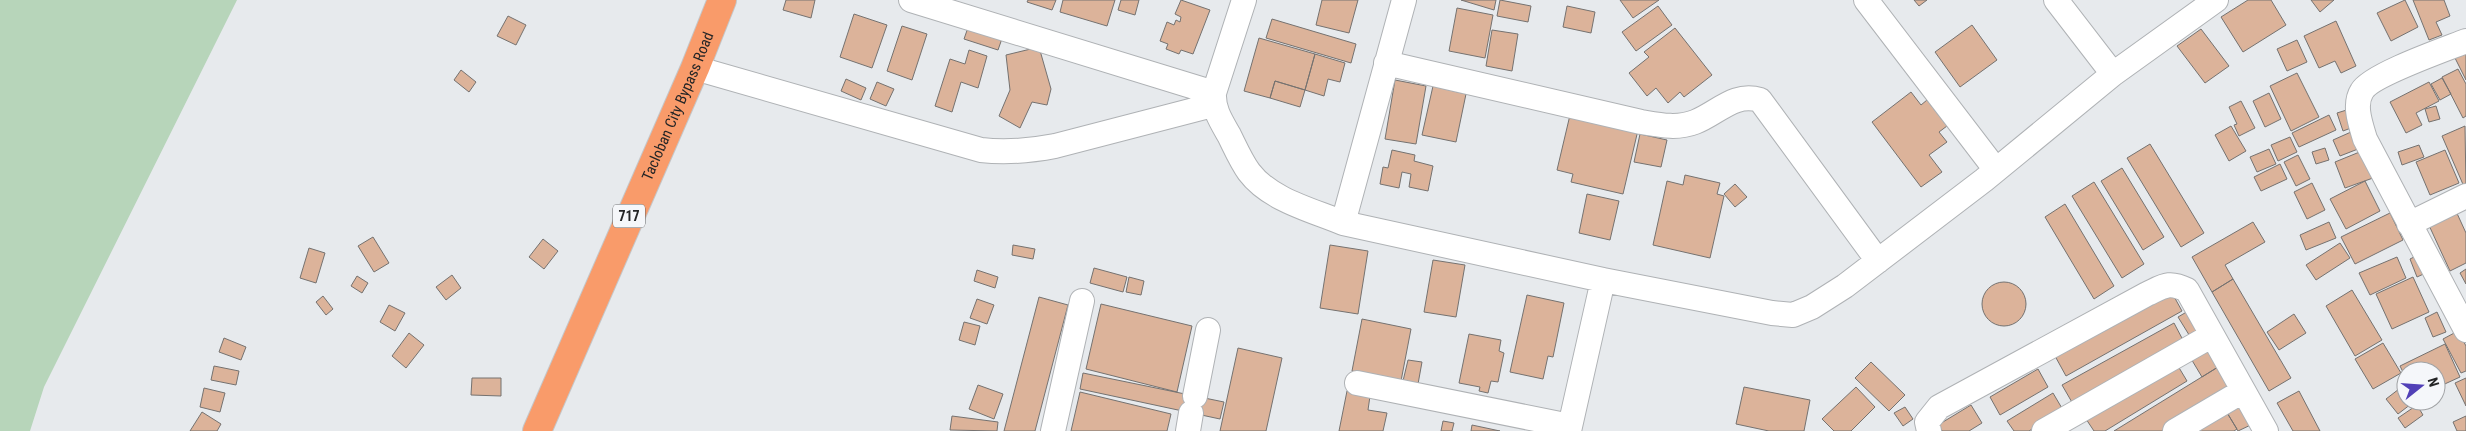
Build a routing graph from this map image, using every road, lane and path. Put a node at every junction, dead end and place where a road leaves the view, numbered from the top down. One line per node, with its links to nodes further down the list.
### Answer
1 (722, 0): 10 (highway, Tacloban City Bypass Road / 717)
2 (911, 0): 12 (street)
3 (1244, 0): 12 (street)
4 (1404, 0): 9 (street)
5 (1866, 0): 13 (street)
6 (2056, 0): 11 (street)
7 (2216, 0): 11 (street)
8 (2466, 41): 16 (street)
9 (1386, 63): 15 (street); 17 (street)
10 (695, 68): 12 (street); 27 (highway, Tacloban City Bypass Road / 717)
11 (2112, 74): 13 (street)
12 (1214, 99): 15 (street)
13 (1996, 170): 17 (street)
14 (2466, 196): 16 (street)
15 (1343, 223): 18 (street)
16 (2409, 224): 21 (street)
17 (1878, 261): 18 (street)
18 (1603, 280): 26 (street)
19 (1082, 301): 28 (street)
20 (1208, 330): 25 (street)
21 (2466, 330)
22 (2212, 336): 24 (street); 29 (street); 30 (street)
23 (1357, 383): 26 (street)
24 (2243, 391): 31 (street); 32 (street)
25 (1191, 413)
26 (1569, 429)
27 (536, 431)
28 (1054, 431)
29 (1929, 431)
30 (2044, 431)
31 (2175, 431)
32 (2266, 431)

